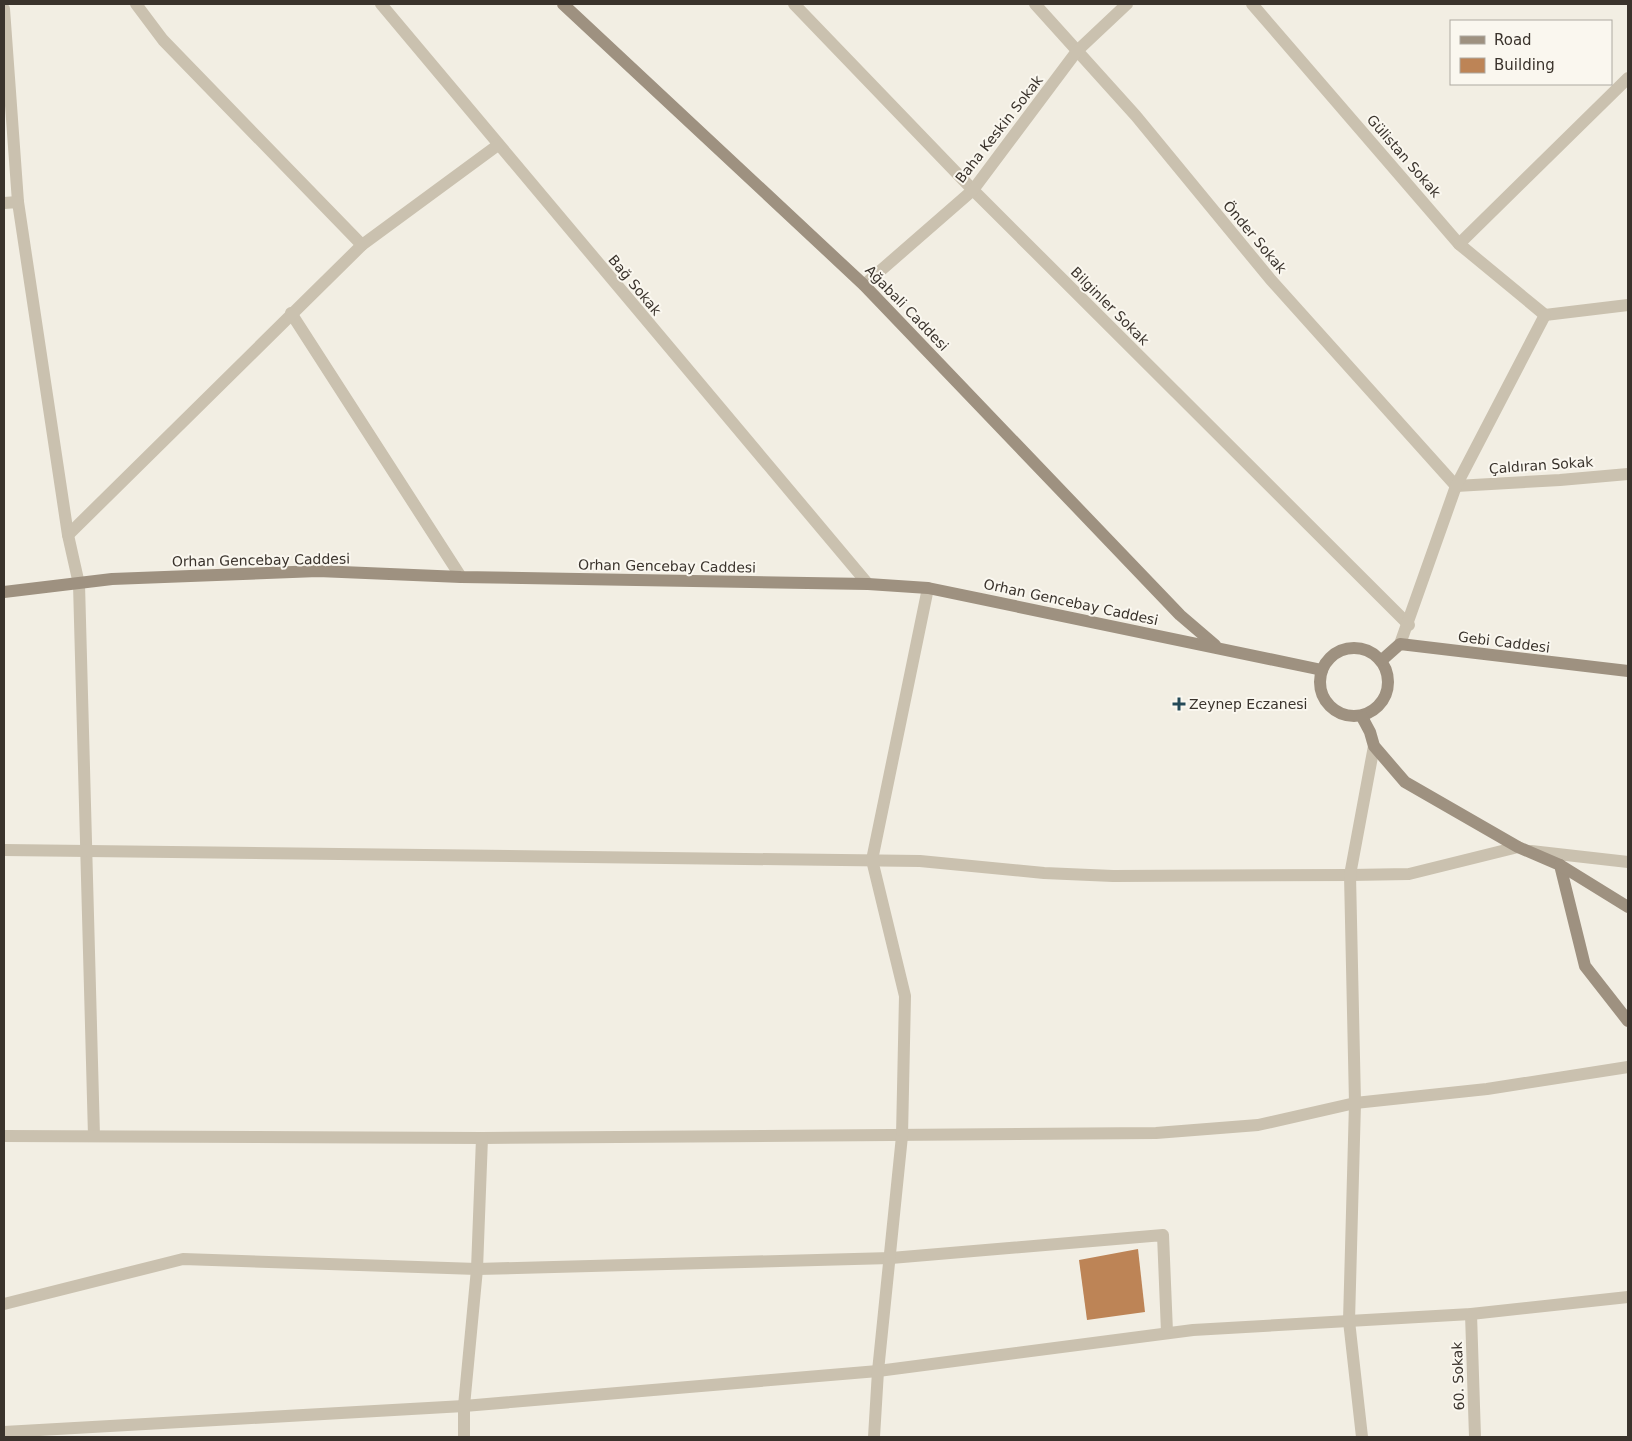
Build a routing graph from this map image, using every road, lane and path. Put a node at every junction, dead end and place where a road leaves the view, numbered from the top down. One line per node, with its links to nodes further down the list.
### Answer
1 (136, 4): 16 (street)
2 (381, 4): 11 (street, Bağ Sokak)
3 (794, 4): 12 (street, Bilginler Sokak)
4 (1035, 4): 9 (street, Önder Sokak)
5 (1127, 4): 9 (street, Baha Keskin Sokak)
6 (1252, 4): 15 (street, Gülistan Sokak)
7 (569, 6): 17 (main road, Ağabali Caddesi)
8 (4, 9): 13 (street)
9 (1077, 51): 12 (street, Baha Keskin Sokak); 22 (street, Önder Sokak)
10 (1628, 78): 15 (street)
11 (498, 145): 16 (street); 26 (street, Bağ Sokak)
12 (973, 190): 17 (street, Baha Keskin Sokak); 29 (street, Bilginler Sokak)
13 (18, 202): 14 (street); 23 (street)
14 (4, 203)
15 (1460, 244): 20 (street, Gülistan Sokak)
16 (362, 245): 19 (street)
17 (864, 285): 31 (main road, Ağabali Caddesi)
18 (1628, 305): 20 (street)
19 (291, 313): 23 (street); 24 (street)
20 (1545, 315): 22 (street)
21 (1628, 474): 22 (street, Çaldıran Sokak)
22 (1456, 486): 29 (street)
23 (68, 535): 25 (street)
24 (461, 577): 25 (main road, Orhan Gencebay Caddesi); 26 (main road, Orhan Gencebay Caddesi)
25 (79, 584): 28 (main road, Orhan Gencebay Caddesi); 39 (street)
26 (868, 584): 27 (main road, Orhan Gencebay Caddesi)
27 (928, 588): 31 (main road, Orhan Gencebay Caddesi); 40 (street)
28 (4, 592)
29 (1409, 625): 30 (street)
30 (1400, 644): 32 (main road); 34 (main road, Gebi Caddesi)
31 (1216, 647): 33 (main road, Orhan Gencebay Caddesi)
32 (1382, 660): 33 (main road); 35 (main road)
33 (1322, 670): 35 (main road)
34 (1628, 671)
35 (1362, 717): 36 (main road)
36 (1374, 746): 37 (main road); 43 (street)
37 (1522, 849): 41 (street); 42 (main road); 43 (street)
38 (4, 850): 39 (street)
39 (86, 851): 40 (street); 49 (street)
40 (872, 860): 43 (street); 50 (street)
41 (1628, 862)
42 (1560, 865): 44 (main road); 45 (main road)
43 (1350, 875): 47 (street)
44 (1628, 907)
45 (1628, 1021)
46 (1628, 1067): 47 (street)
47 (1355, 1103): 50 (street); 57 (street)
48 (4, 1136): 49 (street)
49 (94, 1136): 51 (street)
50 (902, 1136): 51 (street); 52 (street)
51 (482, 1138): 53 (street)
52 (891, 1258): 53 (street); 58 (street); 59 (street)
53 (477, 1269): 55 (street); 60 (street)
54 (1628, 1296): 56 (street)
55 (4, 1304)
56 (1470, 1314): 57 (street); 65 (street, 60. Sokak)
57 (1349, 1322): 58 (street); 64 (street)
58 (1167, 1332): 59 (street)
59 (878, 1371): 60 (street); 63 (street)
60 (464, 1406): 61 (street); 62 (street)
61 (4, 1432)
62 (464, 1437)
63 (874, 1437)
64 (1362, 1437)
65 (1475, 1437)

